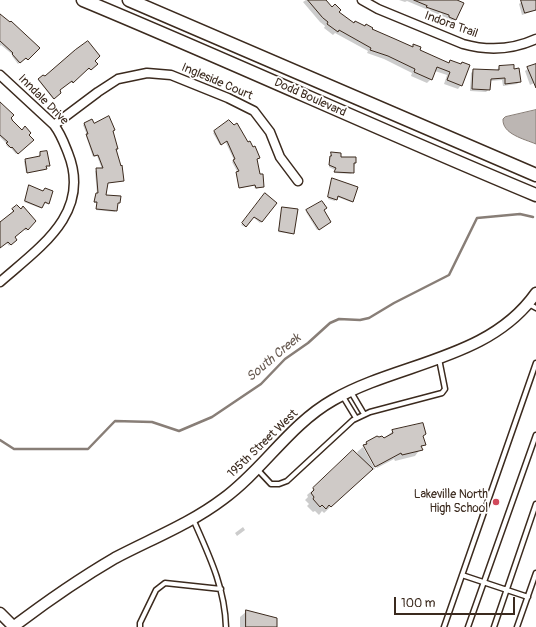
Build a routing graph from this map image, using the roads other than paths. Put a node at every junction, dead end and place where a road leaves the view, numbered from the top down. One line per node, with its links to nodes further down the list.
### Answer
1 (83, 0): 7 (main road, Dodd Boulevard)
2 (129, 0): 8 (main road, Dodd Boulevard)
3 (362, 0): 4 (street, Indora Trail)
4 (536, 39)
5 (0, 75): 6 (street, Inndale Drive)
6 (54, 125): 9 (street, Ingleside Court); 12 (street, Inndale Drive)
7 (440, 155): 10 (main road); 11 (main road, Dodd Boulevard)
8 (536, 174)
9 (298, 181)
10 (536, 187)
11 (536, 195)
12 (0, 282)
13 (536, 292): 14 (street, 195th Street West)
14 (532, 305): 15 (street, 195th Street West)
15 (439, 358): 17 (street, 195th Street West); 18 (lane)
16 (536, 363): 25 (lane)
17 (346, 393): 18 (lane); 19 (lane); 21 (street, 195th Street West)
18 (364, 414): 19 (lane)
19 (356, 418): 21 (lane)
20 (536, 435): 26 (lane)
21 (257, 469): 23 (street, 195th Street West)
22 (536, 504): 28 (lane)
23 (193, 518): 27 (lane); 31 (street, 195th Street West)
24 (536, 573): 29 (lane)
25 (462, 575): 26 (lane); 34 (lane)
26 (484, 582): 28 (lane); 35 (lane)
27 (220, 589): 32 (lane); 33 (lane)
28 (506, 590): 29 (lane); 36 (lane)
29 (528, 597): 37 (lane)
30 (0, 613): 31 (street)
31 (14, 627)
32 (140, 627)
33 (226, 627)
34 (444, 627)
35 (468, 627)
36 (494, 627)
37 (517, 627)

